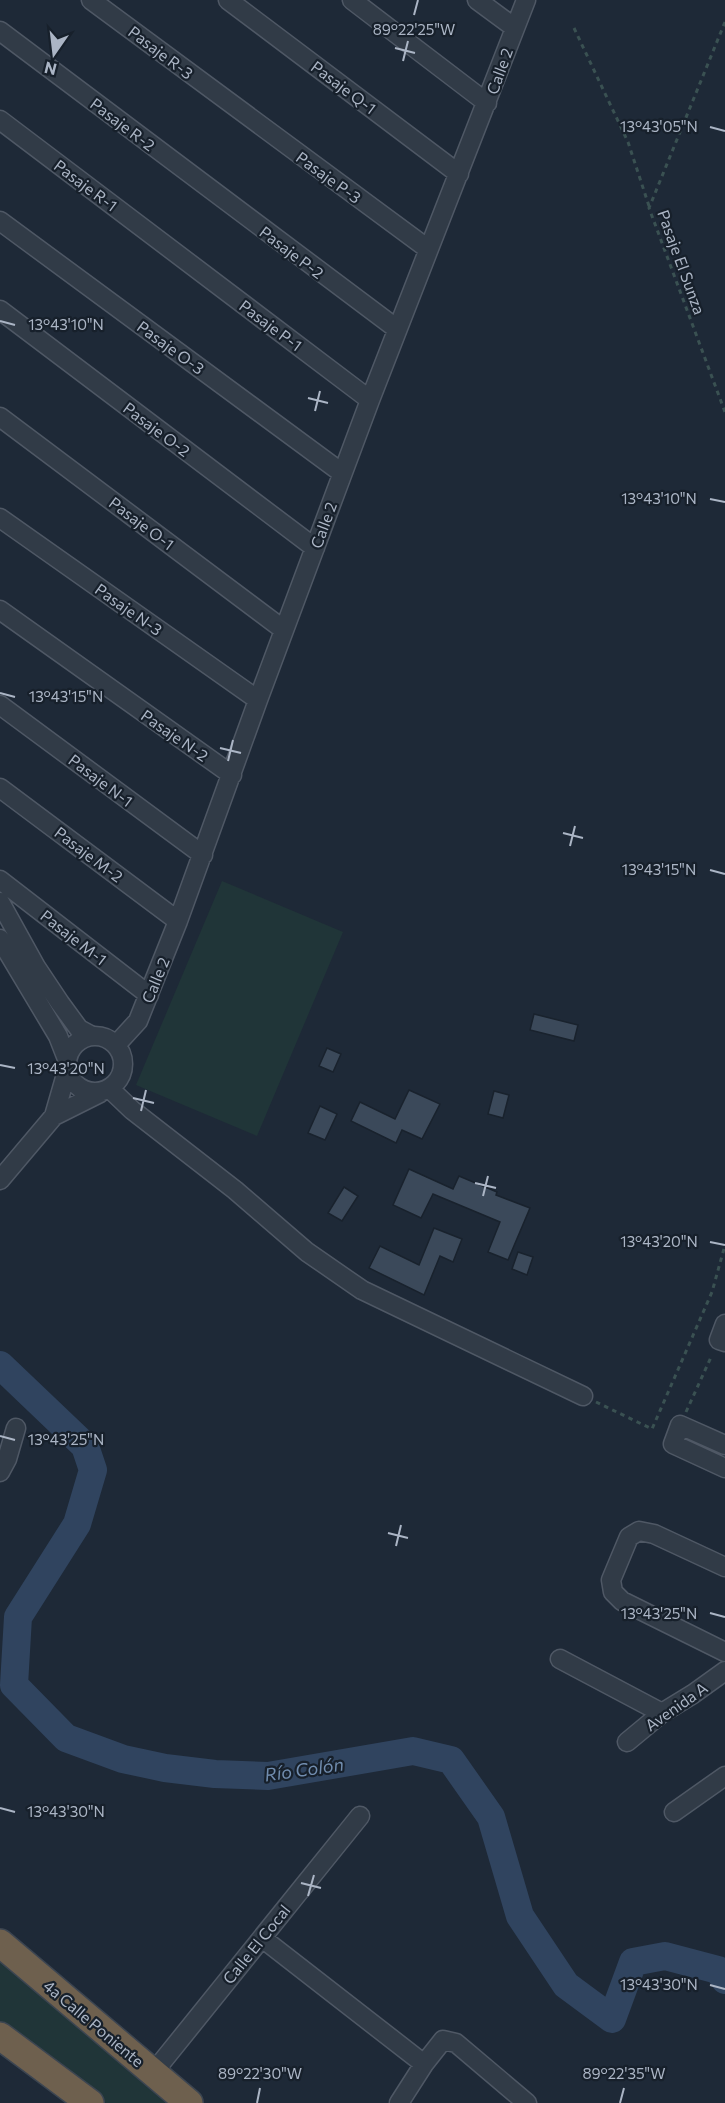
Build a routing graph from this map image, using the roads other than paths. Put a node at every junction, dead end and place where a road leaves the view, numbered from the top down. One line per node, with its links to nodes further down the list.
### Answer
1 (91, 0): 9 (street, Pasaje R-3)
2 (228, 0): 12 (street, Pasaje Q-1)
3 (352, 0): 8 (street)
4 (477, 0): 6 (street)
5 (526, 0): 6 (street, Calle 2)
6 (515, 28): 8 (street, Calle 2)
7 (0, 31): 11 (street, Pasaje R-2)
8 (487, 104): 12 (street, Calle 2)
9 (231, 105): 15 (street, Pasaje P-3)
10 (0, 120): 14 (street, Pasaje R-1)
11 (188, 174): 17 (street, Pasaje P-2)
12 (459, 174): 15 (street, Calle 2)
13 (0, 221): 20 (street, Pasaje O-3)
14 (172, 249): 18 (street, Pasaje P-1)
15 (428, 249): 17 (street, Calle 2)
16 (0, 310): 22 (street, Pasaje O-2)
17 (397, 330): 18 (street, Calle 2)
18 (370, 400): 20 (street, Calle 2)
19 (0, 417): 24 (street, Pasaje O-1)
20 (342, 473): 22 (street, Calle 2)
21 (0, 518): 25 (street, Pasaje N-3)
22 (315, 548): 24 (street, Calle 2)
23 (0, 610): 27 (street, Pasaje N-2)
24 (284, 630): 25 (street, Calle 2)
25 (258, 700): 27 (street, Calle 2)
26 (0, 705): 29 (street, Pasaje N-1)
27 (232, 775): 29 (street, Calle 2)
28 (0, 788): 32 (street, Pasaje M-2)
29 (203, 855): 32 (street, Calle 2)
30 (0, 880): 34 (street, Pasaje M-1)
31 (0, 902): 35 (street)
32 (178, 921): 34 (street, Calle 2)
33 (0, 939): 37 (street)
34 (149, 995): 36 (street, Calle 2)
35 (92, 1036): 36 (street); 37 (street)
36 (116, 1045): 38 (street)
37 (67, 1065): 38 (street); 39 (street)
38 (105, 1091): 39 (street); 41 (street)
39 (54, 1116): 40 (street)
40 (0, 1180)
41 (583, 1396)
42 (16, 1428): 45 (street)
43 (725, 1445): 44 (street)
44 (725, 1468)
45 (0, 1472)
46 (725, 1567): 47 (street)
47 (725, 1652)
48 (560, 1659): 50 (street)
49 (725, 1671): 50 (street, Avenida A)
50 (662, 1713): 51 (street, Avenida A)
51 (627, 1742)
52 (725, 1776): 53 (street)
53 (674, 1812)
54 (360, 1816): 55 (street, Calle El Cocal)
55 (262, 1938): 58 (street); 59 (street, Calle El Cocal)
56 (0, 1943): 59 (highway, 4a Calle Poniente)
57 (0, 2036): 60 (highway)
58 (424, 2064): 62 (street); 63 (street)
59 (153, 2073): 61 (highway, 4a Calle Poniente)
60 (90, 2103)
61 (189, 2103)
62 (399, 2103)
63 (527, 2103)

